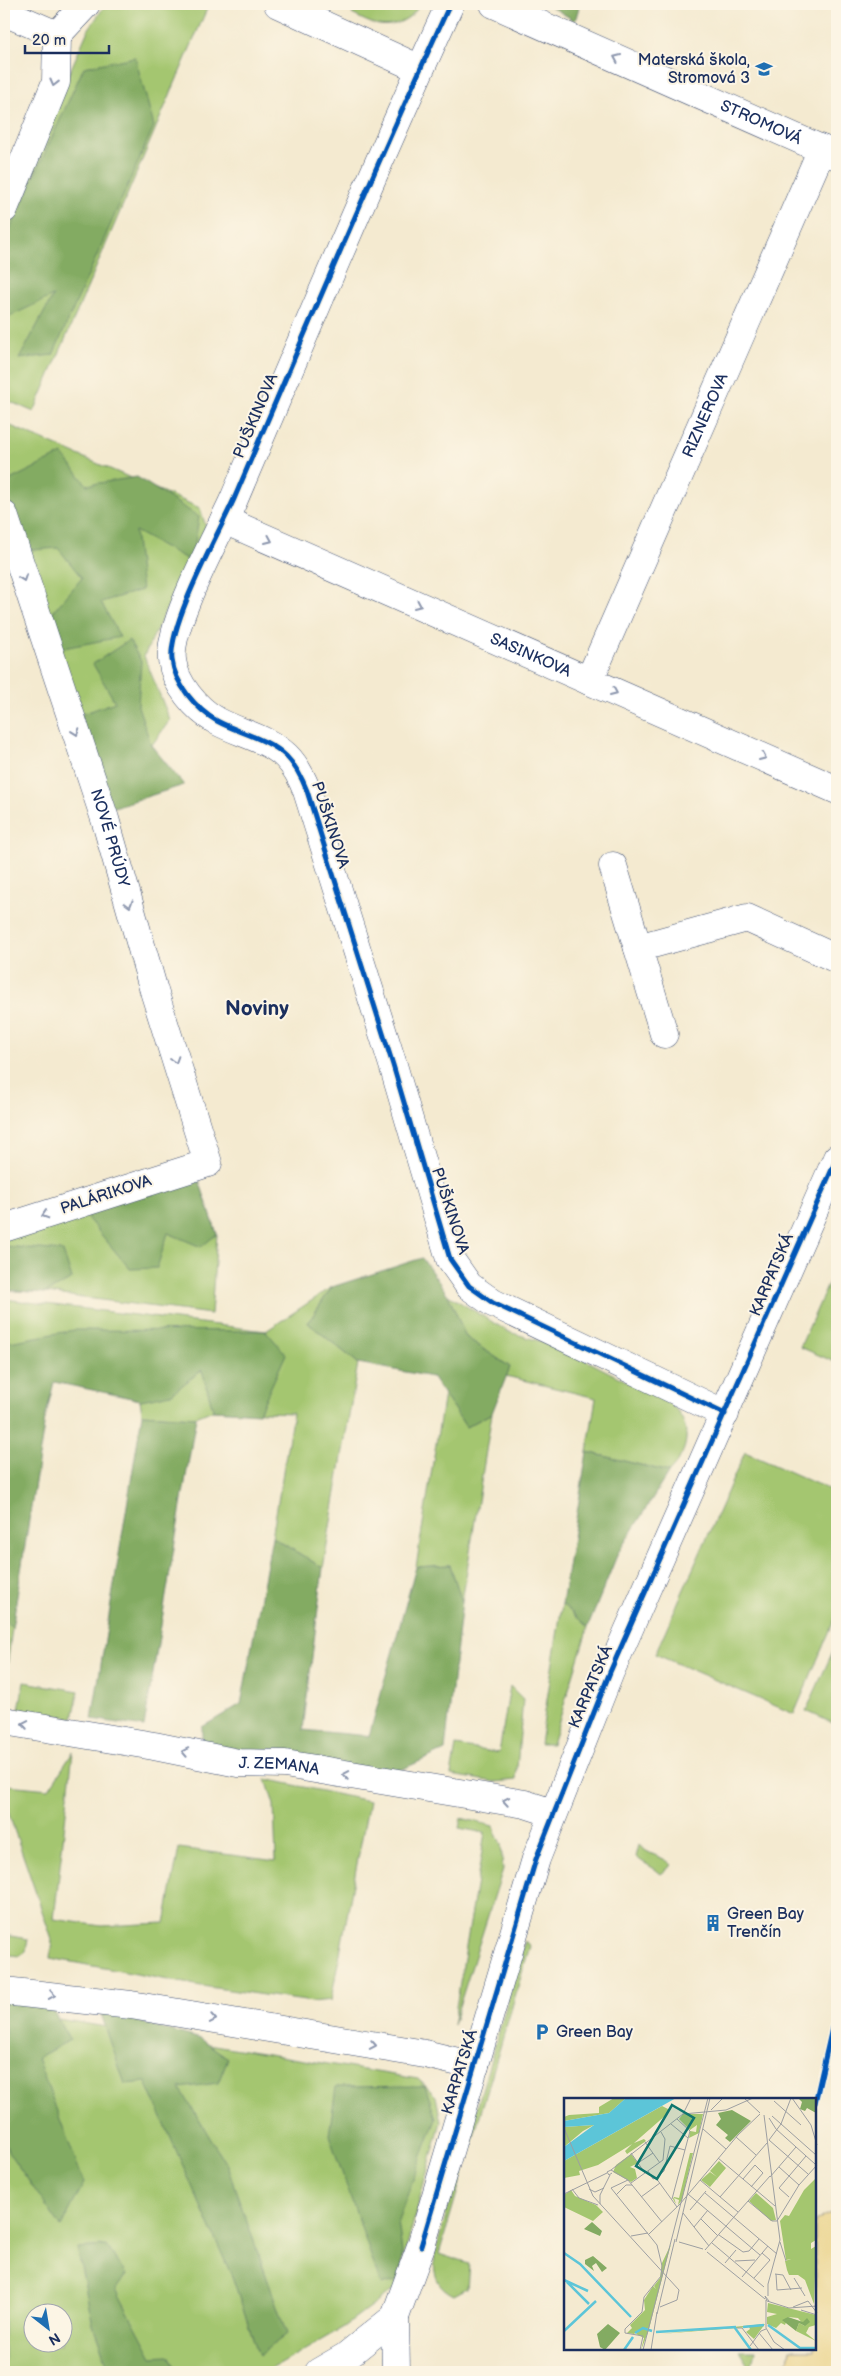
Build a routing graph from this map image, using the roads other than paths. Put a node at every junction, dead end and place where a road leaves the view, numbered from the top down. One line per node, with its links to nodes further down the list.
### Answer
1 (86, 4): 6 (street)
2 (278, 4): 7 (street)
3 (450, 4): 7 (street, PUŠKINOVA)
4 (494, 4): 8 (street, STROMOVÁ, one-way to 4)
5 (4, 12): 6 (street)
6 (57, 35): 9 (street, one-way to 9)
7 (420, 69): 11 (street, PUŠKINOVA)
8 (830, 153): 12 (street, RIZNEROVA)
9 (4, 209)
10 (4, 515): 19 (street, NOVÉ PRÚDY, one-way to 19)
11 (224, 520): 12 (street, SASINKOVA, one-way to 12); 21 (street, PUŠKINOVA)
12 (589, 681): 13 (street, SASINKOVA, one-way to 13)
13 (837, 790)
14 (613, 866): 15 (street)
15 (638, 948): 16 (street); 17 (street)
16 (837, 959)
17 (664, 1034)
18 (837, 1158): 21 (street, KARPATSKÁ)
19 (208, 1162): 20 (street, PALÁRIKOVA, one-way to 20)
20 (4, 1228)
21 (726, 1414): 23 (street, KARPATSKÁ)
22 (4, 1721): 23 (street, J. ZEMANA, one-way to 22)
23 (553, 1814): 25 (street, KARPATSKÁ)
24 (4, 1991): 25 (street, one-way to 25)
25 (475, 2066): 26 (street, KARPATSKÁ)
26 (395, 2317): 27 (street); 28 (street)
27 (318, 2372)
28 (396, 2372)

